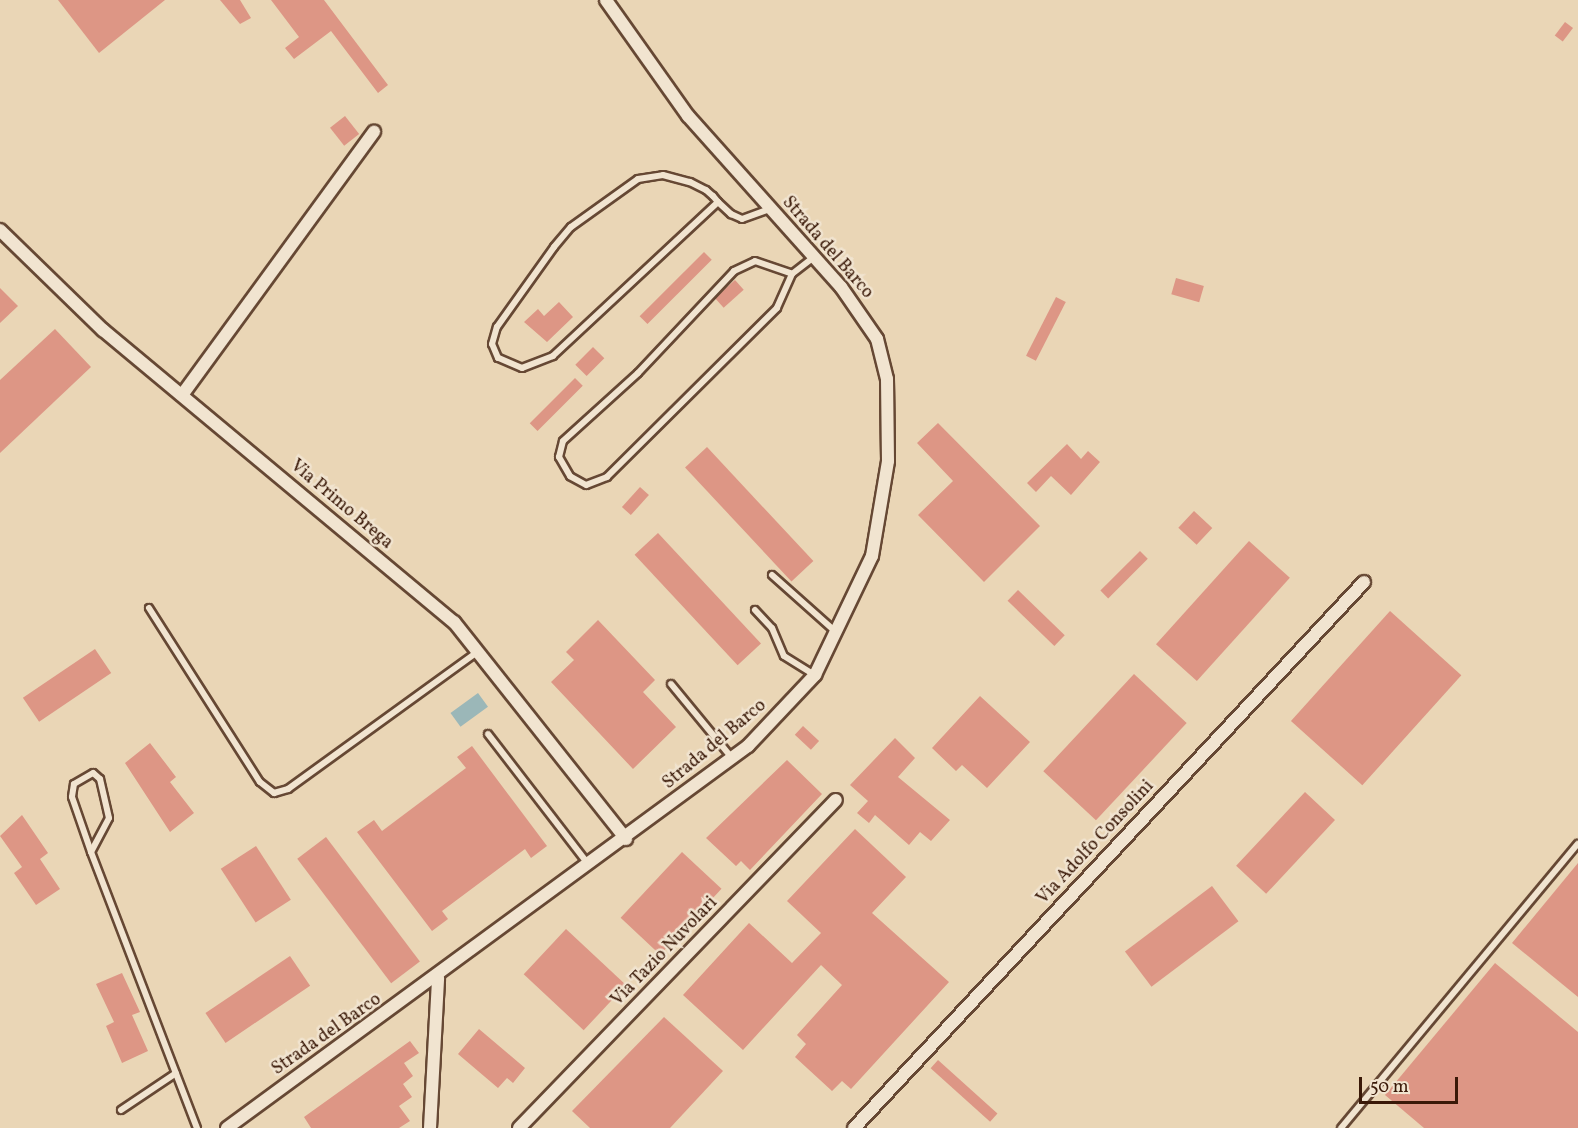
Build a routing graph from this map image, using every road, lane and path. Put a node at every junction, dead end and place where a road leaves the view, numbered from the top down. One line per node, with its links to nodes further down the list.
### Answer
1 (606, 0): 4 (street, Strada del Barco)
2 (374, 132): 8 (street)
3 (718, 202): 3 (lane); 4 (lane)
4 (769, 209): 6 (street, Strada del Barco)
5 (0, 230): 8 (street, Via Primo Brega)
6 (813, 257): 7 (lane); 13 (street, Strada del Barco)
7 (792, 274): 7 (lane)
8 (182, 395): 14 (street, Via Primo Brega)
9 (772, 575): 13 (lane)
10 (1364, 582): 31 (street, Via Adolfo Consolini)
11 (149, 608): 14 (lane)
12 (755, 610): 15 (lane)
13 (839, 634): 15 (street, Strada del Barco)
14 (480, 650): 20 (street, Via Primo Brega)
15 (815, 675): 18 (street, Strada del Barco)
16 (671, 684): 18 (lane)
17 (488, 734): 23 (lane)
18 (732, 758): 20 (street, Strada del Barco)
19 (836, 800): 30 (street, Via Tazio Nuvolari)
20 (626, 839): 23 (street, Strada del Barco)
21 (1578, 844): 32 (lane)
22 (91, 852): 22 (lane); 25 (lane)
23 (590, 866): 24 (street, Strada del Barco)
24 (438, 978): 28 (street, Strada del Barco); 29 (street)
25 (176, 1073): 26 (lane); 27 (lane)
26 (121, 1110)
27 (197, 1128)
28 (227, 1128)
29 (430, 1128)
30 (519, 1128)
31 (854, 1128)
32 (1341, 1128)

